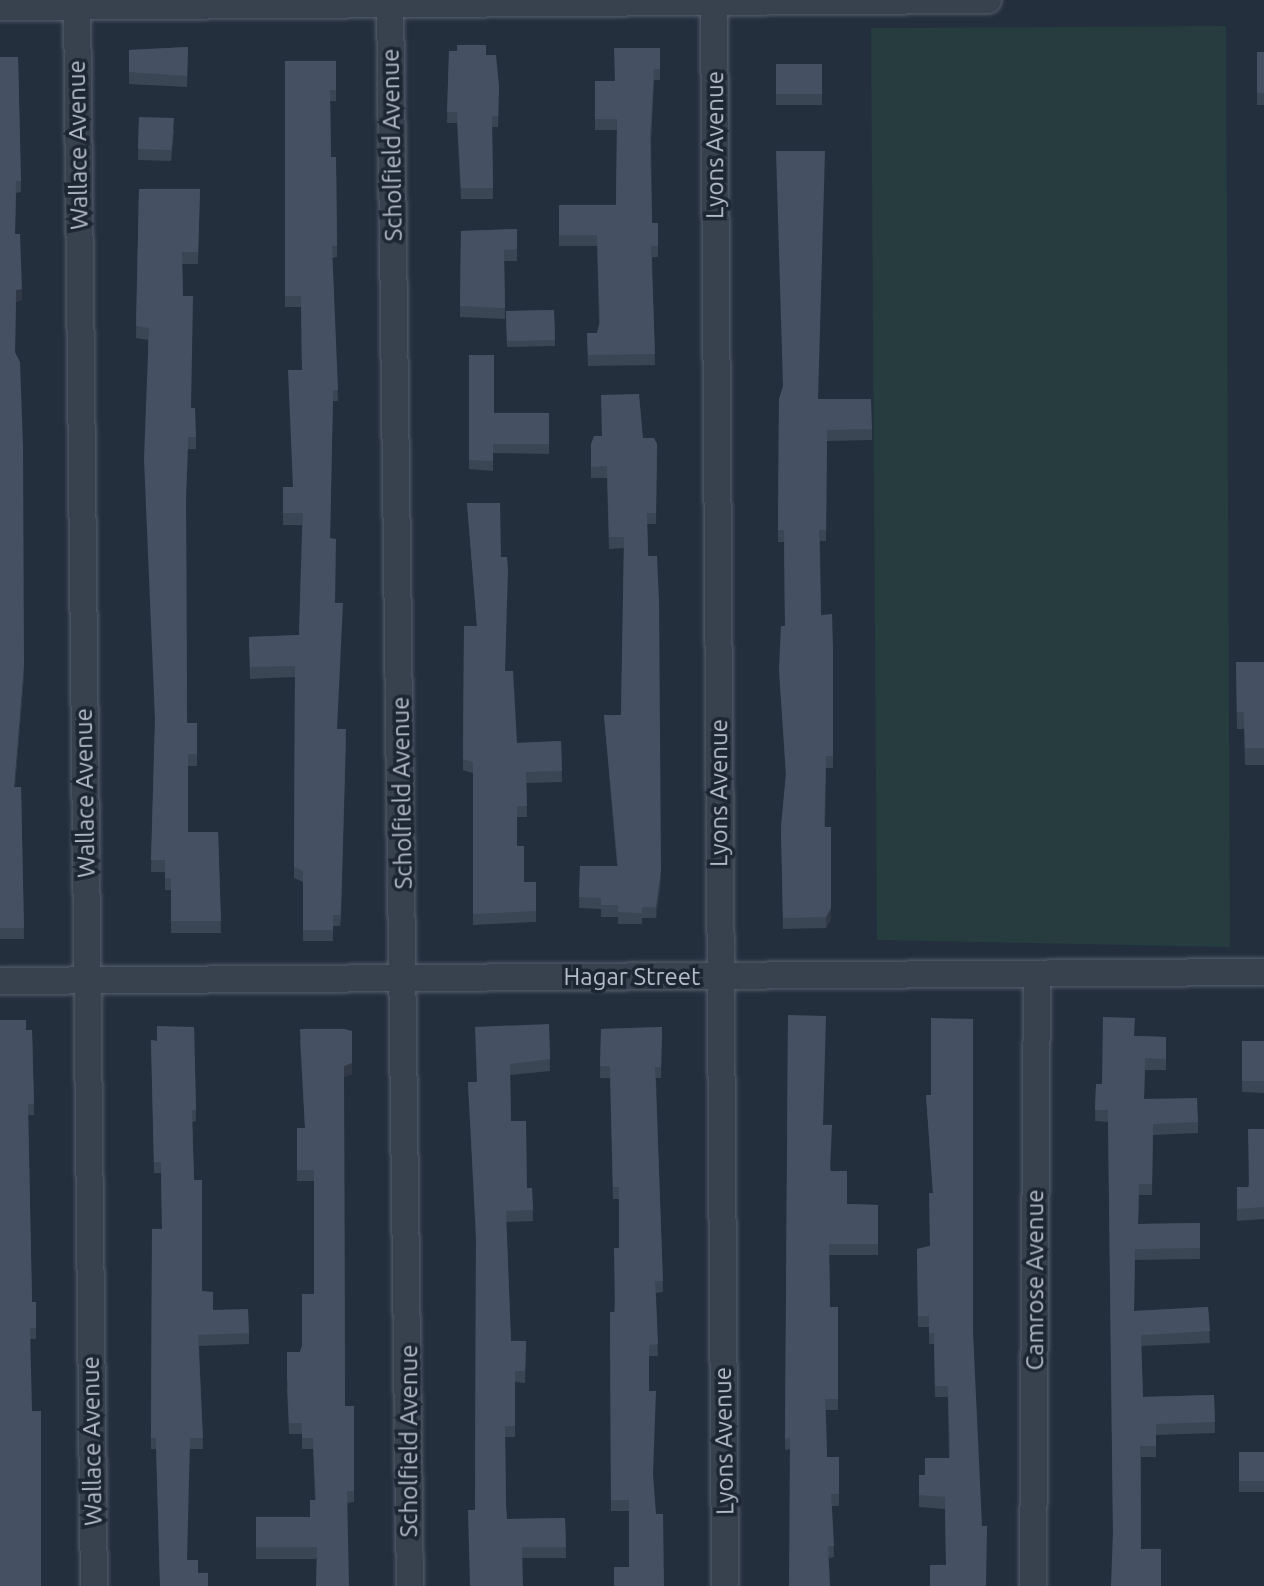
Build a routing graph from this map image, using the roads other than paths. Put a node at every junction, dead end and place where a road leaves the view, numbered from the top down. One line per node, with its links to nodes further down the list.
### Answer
1 (988, 0): 2 (street)
2 (714, 1): 3 (street); 8 (street, Lyons Avenue)
3 (390, 3): 4 (street); 9 (street, Scholfield Avenue)
4 (77, 4): 5 (street); 10 (street, Wallace Avenue)
5 (0, 7)
6 (1264, 972): 7 (street, Hagar Street)
7 (1037, 974): 8 (street, Hagar Street); 15 (street, Camrose Avenue)
8 (720, 977): 9 (street, Hagar Street); 14 (street, Lyons Avenue)
9 (405, 979): 10 (street, Hagar Street); 13 (street, Scholfield Avenue)
10 (87, 980): 11 (street, Hagar Street); 12 (street, Wallace Avenue)
11 (0, 981)
12 (94, 1586)
13 (410, 1586)
14 (725, 1586)
15 (1033, 1586)

